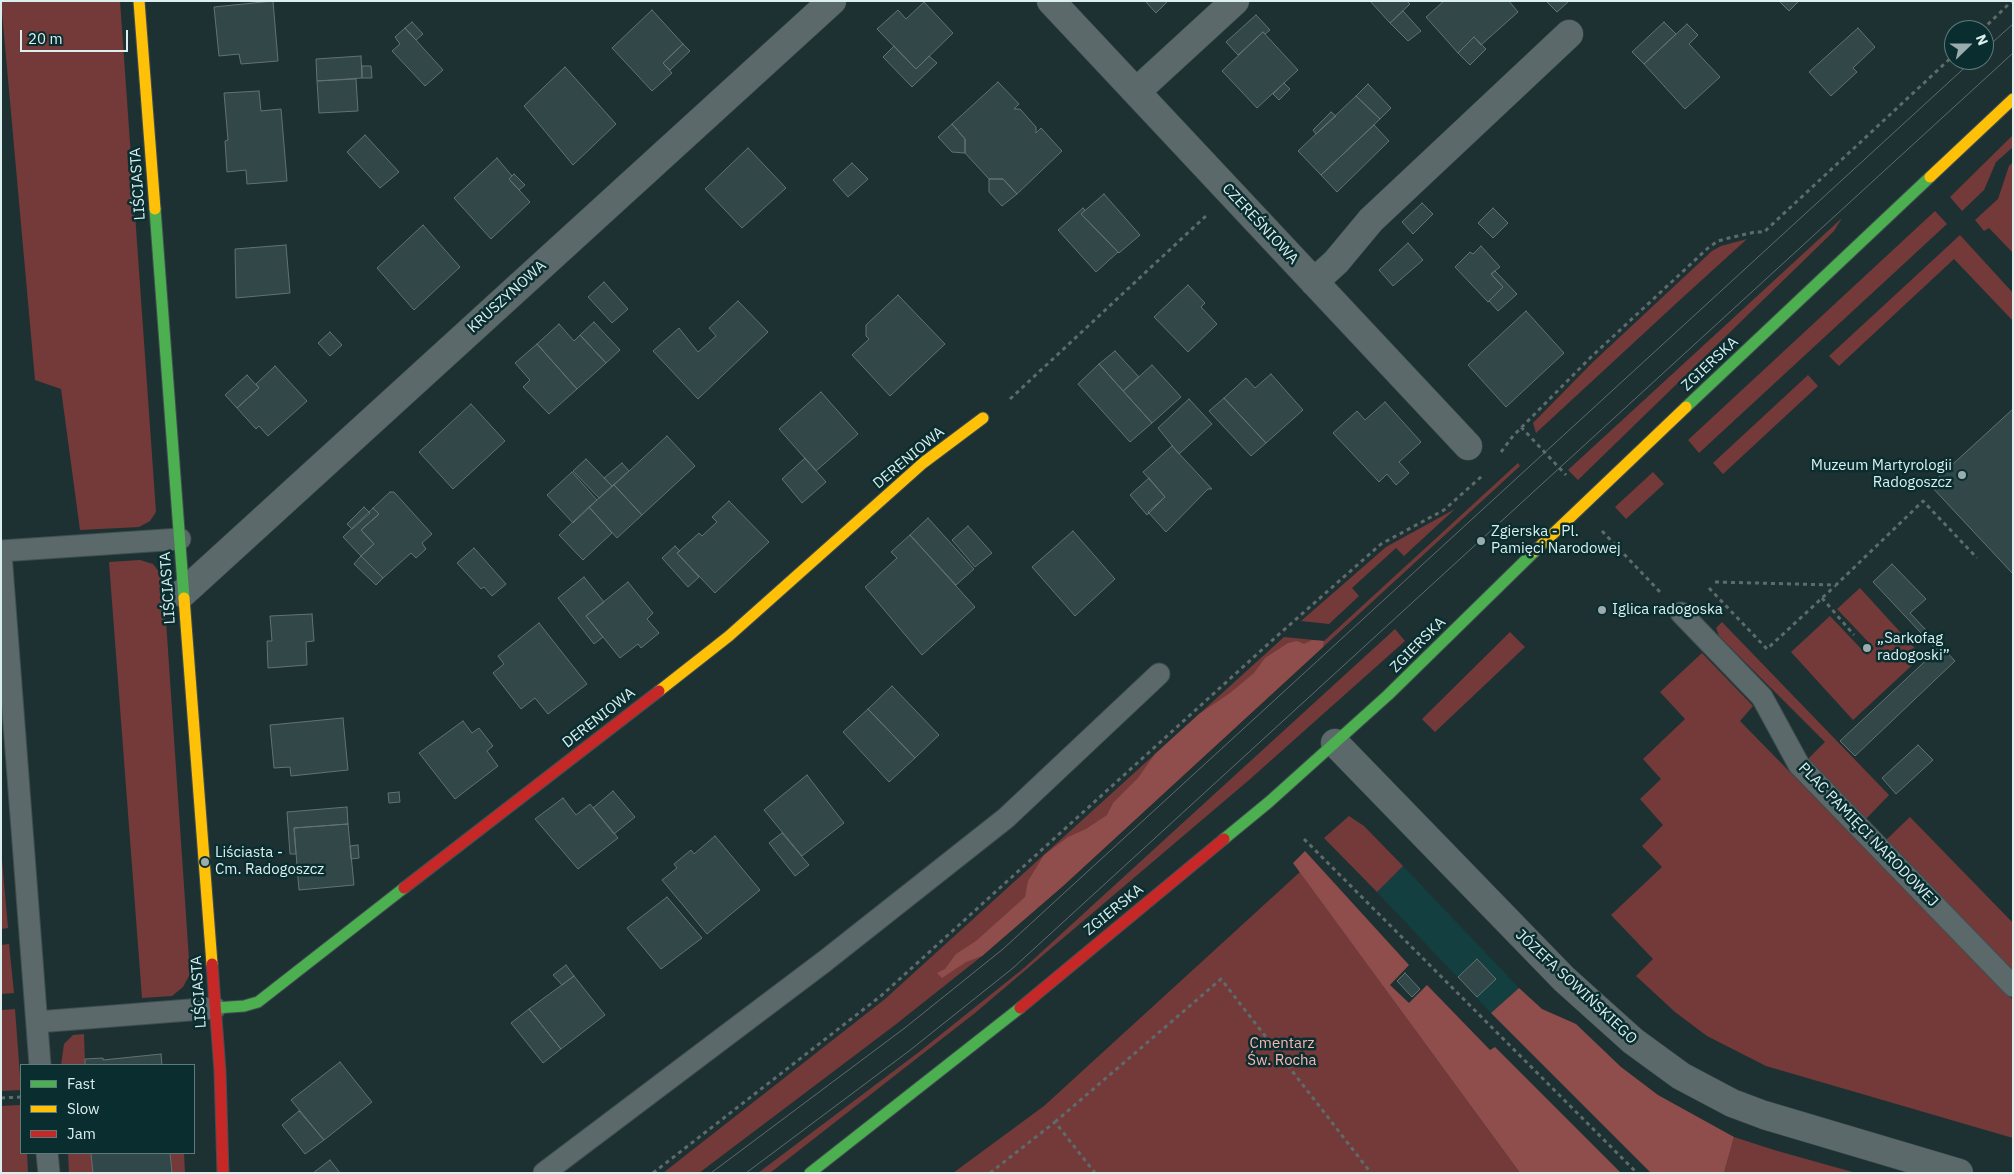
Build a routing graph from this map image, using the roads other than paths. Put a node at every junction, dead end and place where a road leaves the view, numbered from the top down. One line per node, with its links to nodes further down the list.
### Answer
1 (139, 1): 11 (street, LIŚCIASTA)
2 (832, 1): 13 (street, KRUSZYNOWA)
3 (1051, 1): 6 (street, CZEREŚNIOWA)
4 (1235, 1): 6 (street)
5 (1569, 34): 8 (street)
6 (1137, 91): 8 (street, CZEREŚNIOWA)
7 (2013, 100): 16 (street, ZGIERSKA)
8 (1314, 282): 10 (street, CZEREŚNIOWA)
9 (982, 418): 18 (street, DERENIOWA)
10 (1468, 446)
11 (180, 539): 12 (lane); 13 (street, LIŚCIASTA)
12 (1, 552): 19 (lane)
13 (184, 594): 18 (street, LIŚCIASTA)
14 (1681, 614): 17 (lane, PLAC PAMIĘCI NARODOWEJ)
15 (1159, 674): 24 (lane)
16 (1335, 743): 25 (street, ZGIERSKA); 26 (street, JÓZEFA SOWIŃSKIEGO)
17 (2013, 986)
18 (215, 1008): 19 (lane); 23 (street, LIŚCIASTA)
19 (37, 1022): 20 (lane)
20 (40, 1064)
21 (47, 1154): 22 (lane)
22 (49, 1173)
23 (223, 1173)
24 (544, 1173)
25 (810, 1173)
26 (1960, 1173)

